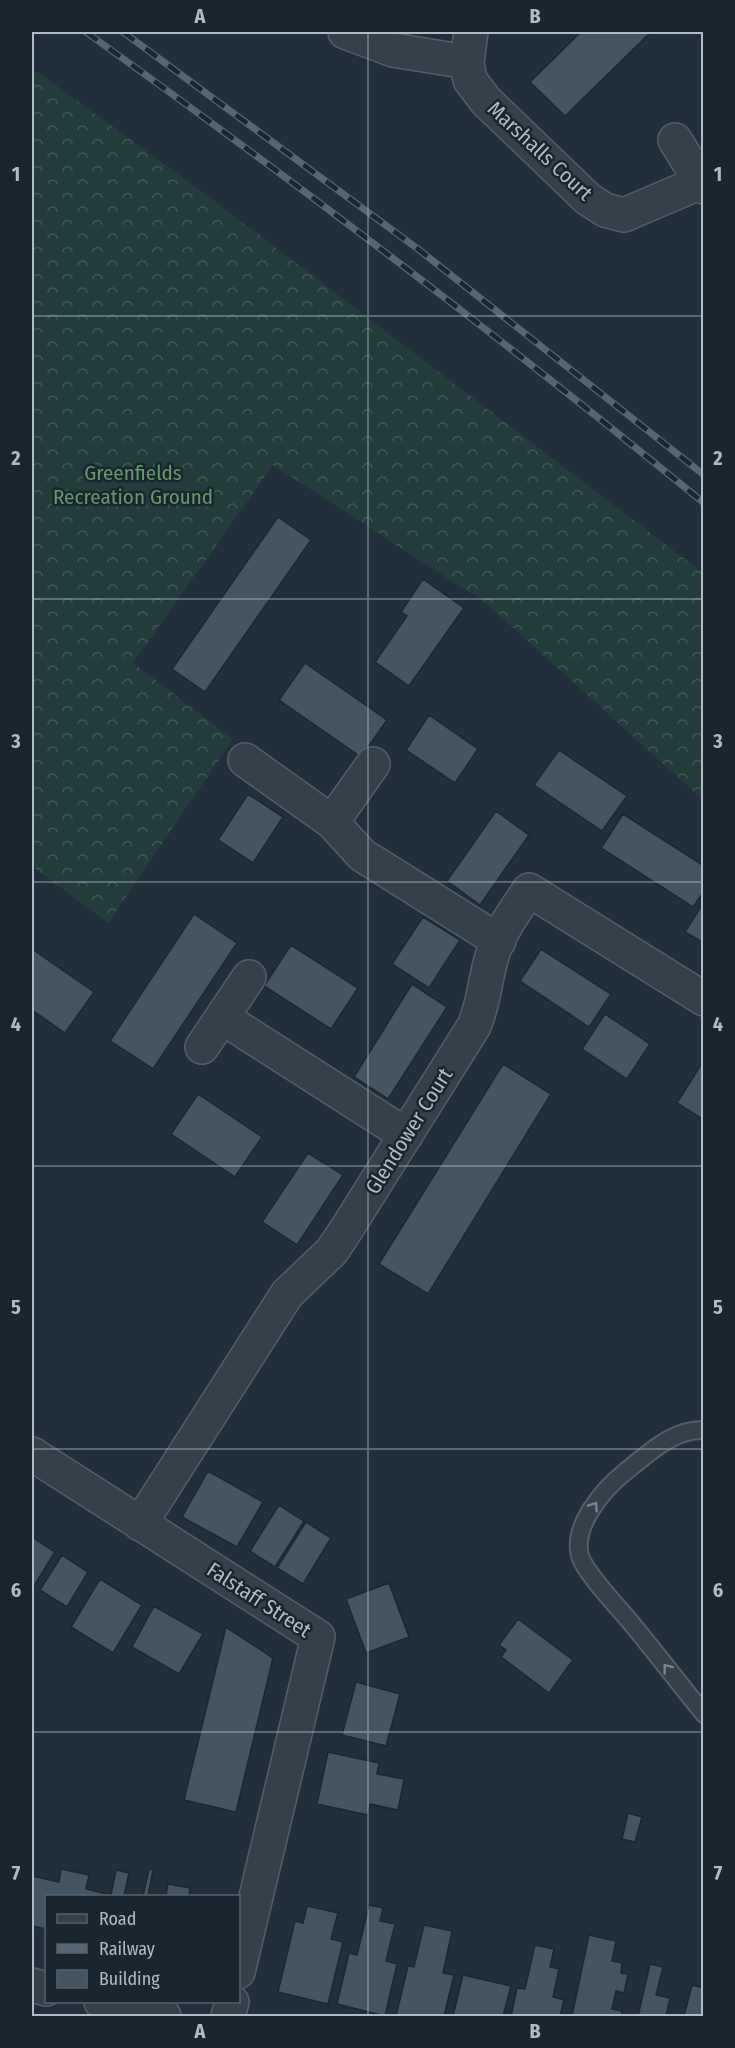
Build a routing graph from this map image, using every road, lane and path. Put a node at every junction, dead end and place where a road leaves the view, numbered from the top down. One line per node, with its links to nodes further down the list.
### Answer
1 (345, 32): 2 (street, Marshalls Court)
2 (469, 47): 4 (street, Marshalls Court)
3 (675, 140): 4 (street, Marshalls Court)
4 (702, 184)
5 (245, 760): 7 (street)
6 (373, 764): 7 (street)
7 (332, 822): 8 (street)
8 (499, 941): 10 (street, Glendower Court); 13 (street, Glendower Court)
9 (249, 977): 11 (street)
10 (704, 999)
11 (223, 1018): 12 (street); 13 (street)
12 (202, 1047)
13 (406, 1135): 16 (street, Glendower Court)
14 (704, 1430): 17 (lane, one-way to 14)
15 (32, 1454): 16 (street, Falstaff Street)
16 (140, 1524): 18 (street, Falstaff Street)
17 (704, 1714)
18 (240, 1964)
19 (109, 2003): 20 (street)
20 (164, 2016)

